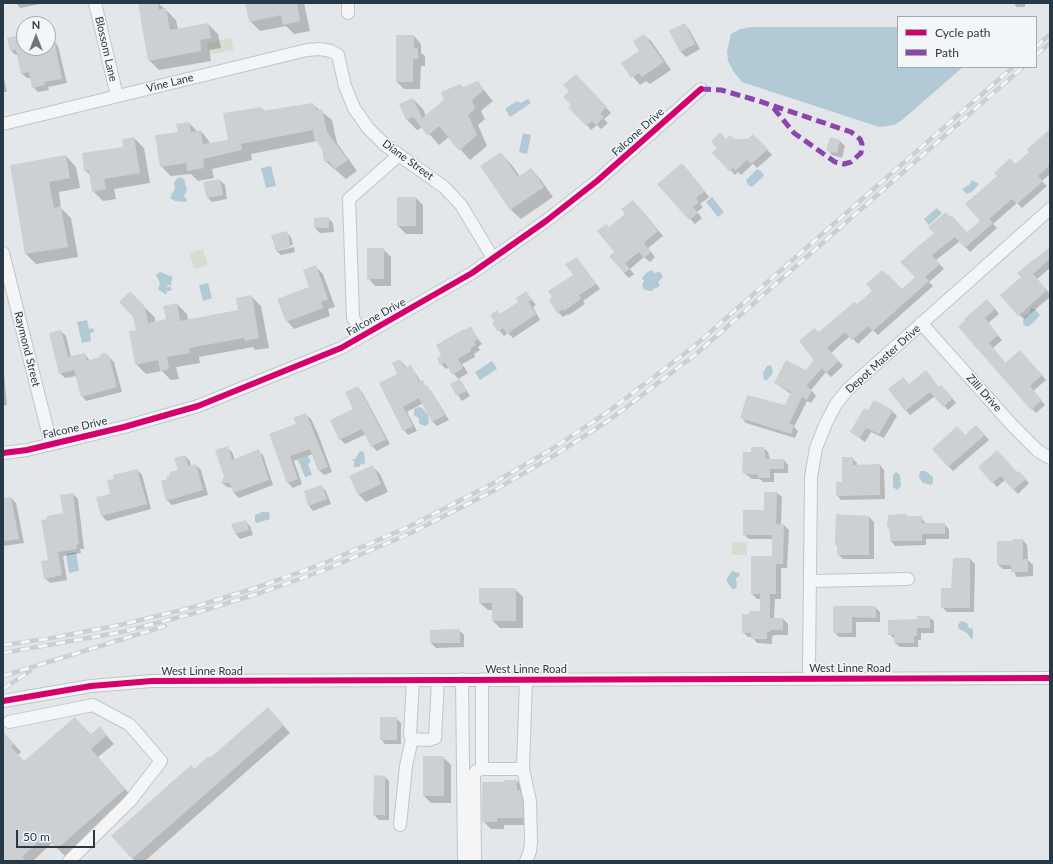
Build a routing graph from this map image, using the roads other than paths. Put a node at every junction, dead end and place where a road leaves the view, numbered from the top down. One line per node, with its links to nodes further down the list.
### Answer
1 (95, 3): 4 (street, Blossom Lane)
2 (338, 55): 4 (street, Vine Lane); 6 (street, Diane Street)
3 (701, 89): 9 (street, Falcone Drive)
4 (117, 96): 5 (street, Vine Lane)
5 (3, 124)
6 (399, 155): 9 (street, Diane Street); 11 (street)
7 (1050, 208): 10 (street, Depot Master Drive)
8 (3, 253): 12 (street, Raymond Street)
9 (493, 258): 11 (street, Falcone Drive)
10 (921, 323): 14 (street, Zilli Drive); 16 (street, Depot Master Drive)
11 (362, 336): 12 (street, Falcone Drive)
12 (51, 444): 13 (street, Falcone Drive)
13 (3, 453)
14 (1050, 458)
15 (908, 579): 16 (street)
16 (811, 581): 19 (street, Depot Master Drive)
17 (1050, 678): 19 (street, West Linne Road)
18 (526, 679): 19 (street, West Linne Road); 23 (street, West Linne Road); 28 (street)
19 (812, 679)
20 (413, 680): 21 (street, West Linne Road); 24 (street, West Linne Road); 26 (street)
21 (438, 680): 22 (street, West Linne Road); 26 (street)
22 (462, 680): 23 (street, West Linne Road); 31 (street)
23 (482, 680): 27 (street)
24 (3, 701)
25 (9, 722): 30 (street)
26 (412, 739): 29 (street)
27 (482, 769): 28 (street); 32 (street)
28 (524, 769): 33 (street)
29 (400, 826)
30 (68, 861)
31 (464, 861)
32 (475, 861)
33 (526, 861)

